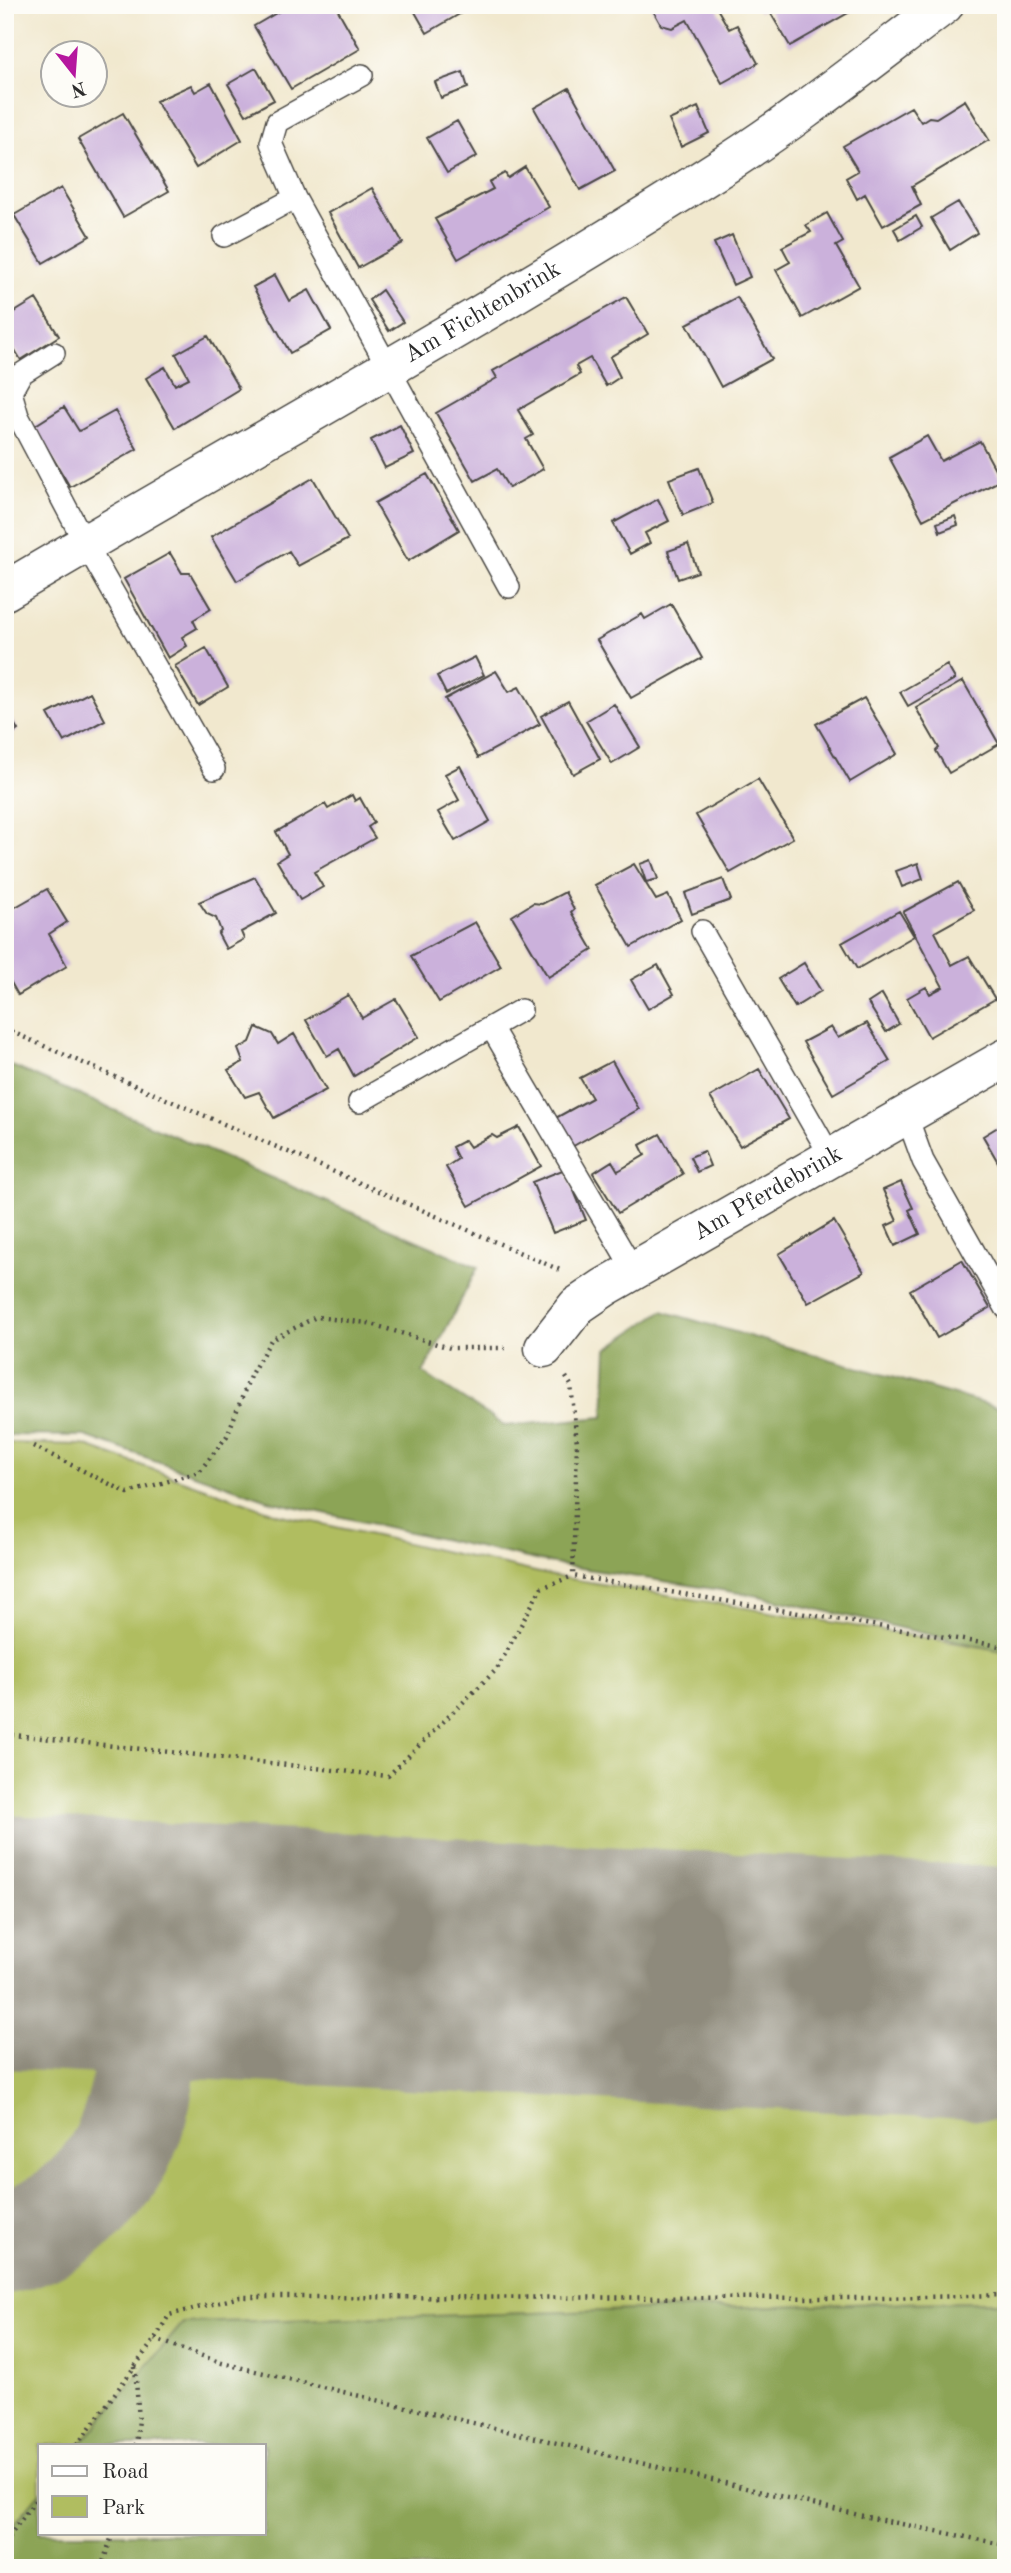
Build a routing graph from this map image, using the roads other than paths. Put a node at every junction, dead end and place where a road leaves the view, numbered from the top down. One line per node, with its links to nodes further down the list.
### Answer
1 (943, 5): 6 (street, Am Fichtenbrink)
2 (362, 75): 3 (lane)
3 (295, 198): 4 (lane); 6 (lane)
4 (224, 236)
5 (54, 353): 7 (lane)
6 (388, 369): 7 (street, Am Fichtenbrink); 8 (lane)
7 (85, 544): 9 (street, Am Fichtenbrink); 10 (lane)
8 (509, 586)
9 (5, 591)
10 (214, 769)
11 (702, 931): 17 (lane)
12 (521, 1010): 13 (lane)
13 (491, 1027): 15 (lane); 18 (lane)
14 (1006, 1058): 16 (street, Am Pferdebrink)
15 (359, 1102)
16 (906, 1114): 17 (street, Am Pferdebrink); 19 (lane)
17 (831, 1157): 18 (street, Am Pferdebrink)
18 (619, 1278): 20 (street, Am Pferdebrink)
19 (1006, 1308)
20 (544, 1348)

